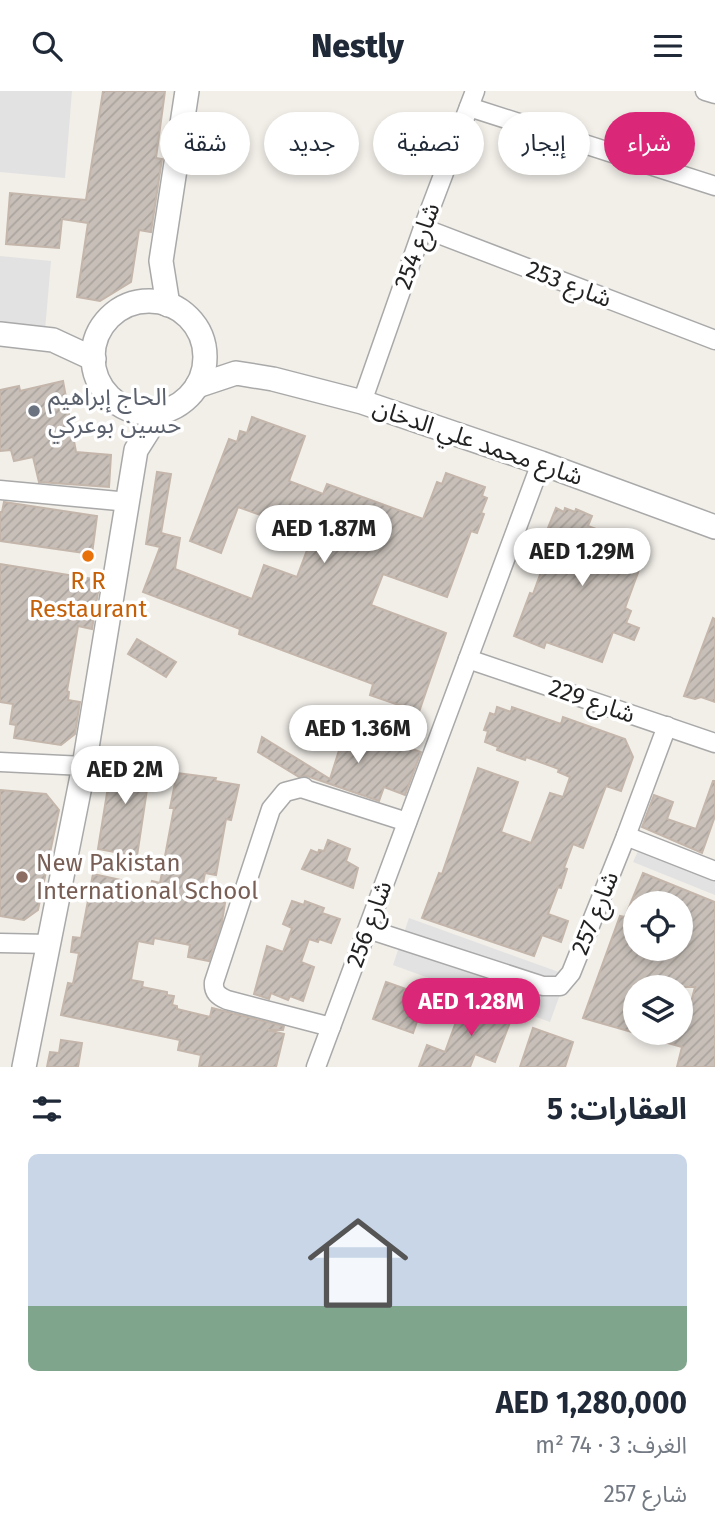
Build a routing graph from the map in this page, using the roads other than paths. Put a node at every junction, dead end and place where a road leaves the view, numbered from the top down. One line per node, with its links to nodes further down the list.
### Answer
1 (187, 91): 7 (street)
2 (705, 91): 3 (street)
3 (715, 94)
4 (472, 99): 5 (street); 6 (street, شارع 254)
5 (715, 186)
6 (423, 228): 13 (street, شارع 253); 18 (street, شارع 254)
7 (161, 261): 8 (street); 9 (street)
8 (135, 303): 9 (street); 10 (street)
9 (168, 305): 14 (street)
10 (102, 328): 12 (street); 15 (street)
11 (0, 334): 12 (street)
12 (53, 340): 15 (street)
13 (715, 340)
14 (204, 347): 16 (street, شارع محمد علي الدخان); 17 (street)
15 (94, 359): 19 (street)
16 (236, 373): 17 (street, شارع محمد علي الدخان); 18 (street, شارع محمد علي الدخان)
17 (197, 386): 20 (street)
18 (362, 402): 22 (street, شارع محمد علي الدخان)
19 (121, 405): 20 (street); 21 (street)
20 (160, 412): 21 (street)
21 (136, 450): 24 (street)
22 (541, 463): 25 (street, شارع محمد علي الدخان); 26 (street, شارع 256)
23 (0, 490): 24 (street)
24 (129, 502): 30 (street)
25 (715, 527)
26 (468, 659): 27 (street, شارع 229); 31 (street, شارع 256)
27 (667, 726): 28 (street, شارع 229); 32 (street, شارع 257)
28 (715, 743)
29 (0, 762): 30 (street)
30 (85, 766): 36 (street)
31 (407, 822): 34 (street, شارع 256); 37 (street)
32 (626, 836): 33 (street); 34 (street, شارع 257)
33 (714, 866)
34 (368, 929): 37 (street, شارع 256)
35 (0, 943): 36 (street)
36 (50, 944): 38 (street)
37 (331, 1027): 39 (street, شارع 256)
38 (24, 1067)
39 (316, 1067)

